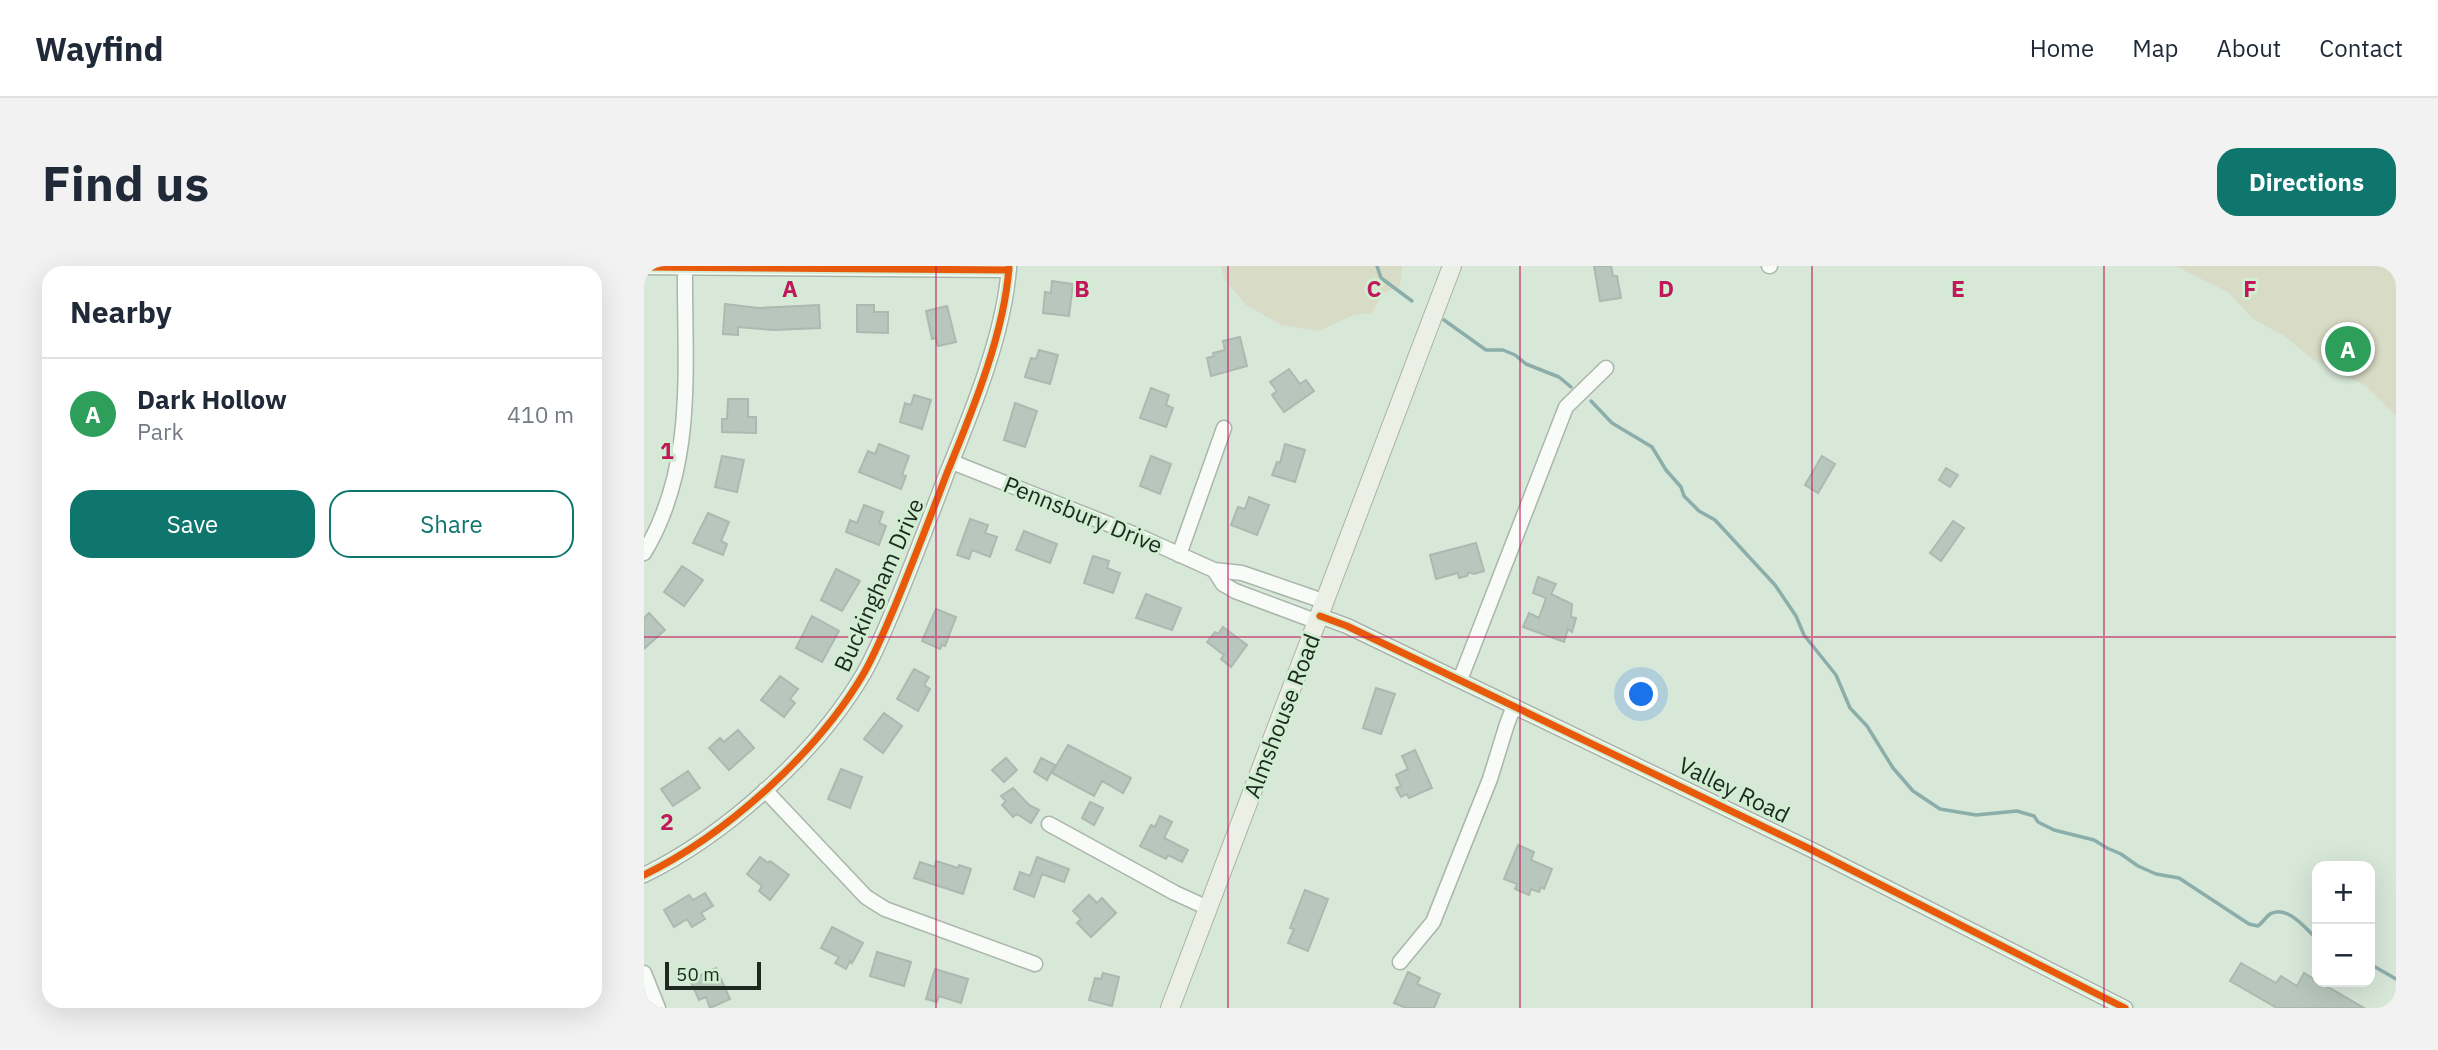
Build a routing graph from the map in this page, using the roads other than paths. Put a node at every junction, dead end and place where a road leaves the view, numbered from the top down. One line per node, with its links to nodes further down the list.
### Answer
1 (1452, 266): 11 (main road, Almshouse Road)
2 (644, 267): 3 (street)
3 (685, 267): 4 (street); 8 (street)
4 (1009, 268): 7 (street, Buckingham Drive)
5 (1606, 368): 12 (street)
6 (1224, 428): 9 (street)
7 (952, 461): 9 (street, Pennsbury Drive); 14 (street, Buckingham Drive)
8 (644, 552)
9 (1179, 555): 10 (street, Pennsbury Drive)
10 (1214, 570): 11 (street, Pennsbury Drive); 11 (street, Pennsbury Drive)
11 (1321, 614): 12 (street, Valley Road); 17 (main road, Almshouse Road)
12 (1460, 680): 13 (street, Valley Road)
13 (1514, 706): 18 (street); 21 (street, Valley Road)
14 (765, 790): 16 (street, Buckingham Drive); 19 (street)
15 (1049, 824): 17 (street)
16 (644, 875)
17 (1208, 908): 23 (main road, Almshouse Road)
18 (1401, 962)
19 (1035, 964)
20 (644, 972): 22 (street)
21 (2115, 1006)
22 (658, 1008)
23 (1170, 1008)

